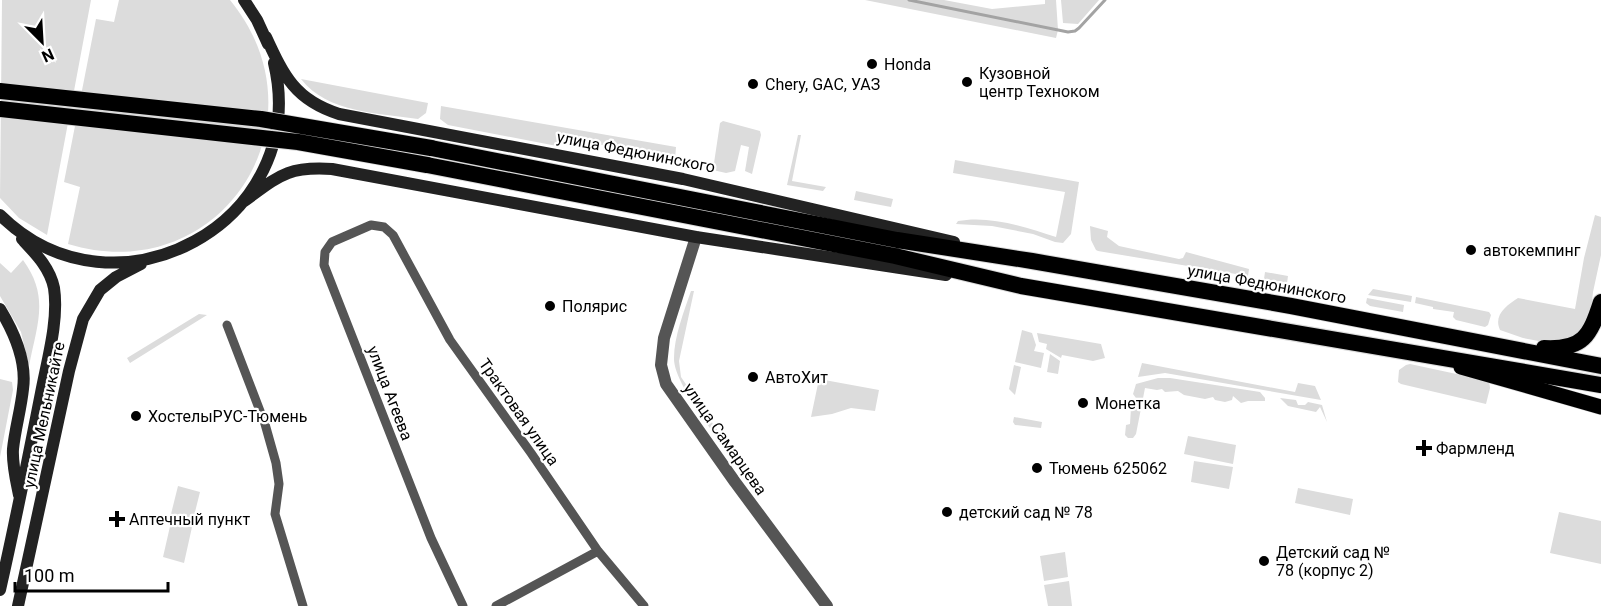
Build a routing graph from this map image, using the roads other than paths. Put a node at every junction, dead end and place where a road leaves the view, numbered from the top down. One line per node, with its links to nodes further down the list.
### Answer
1 (244, 0): 2 (main road)
2 (266, 37): 5 (main road); 10 (main road, улица Федюнинского)
3 (0, 91): 10 (highway, улица Федюнинского, bridge)
4 (0, 109): 11 (highway, bridge)
5 (243, 202): 8 (main road); 9 (main road)
6 (2, 217): 9 (main road); 20 (main road, улица Мельникайте)
7 (384, 227): 21 (street, Трактовая улица); 25 (street, улица Агеева)
8 (696, 237): 11 (main road); 28 (street, улица Самарцева)
9 (148, 260): 23 (main road, улица Мельникайте)
10 (1032, 261): 15 (highway, улица Федюнинского)
11 (1021, 286): 16 (highway)
12 (1601, 302): 15 (highway)
13 (0, 309): 20 (main road)
14 (227, 325): 24 (street)
15 (1495, 346): 17 (highway)
16 (1412, 353): 18 (highway); 19 (main road)
17 (1601, 366)
18 (1601, 385)
19 (1601, 407)
20 (20, 502): 22 (main road, улица Мельникайте)
21 (598, 551): 26 (street); 27 (street, Трактовая улица)
22 (0, 590)
23 (18, 606)
24 (303, 606)
25 (463, 606)
26 (496, 606)
27 (644, 606)
28 (827, 606)

